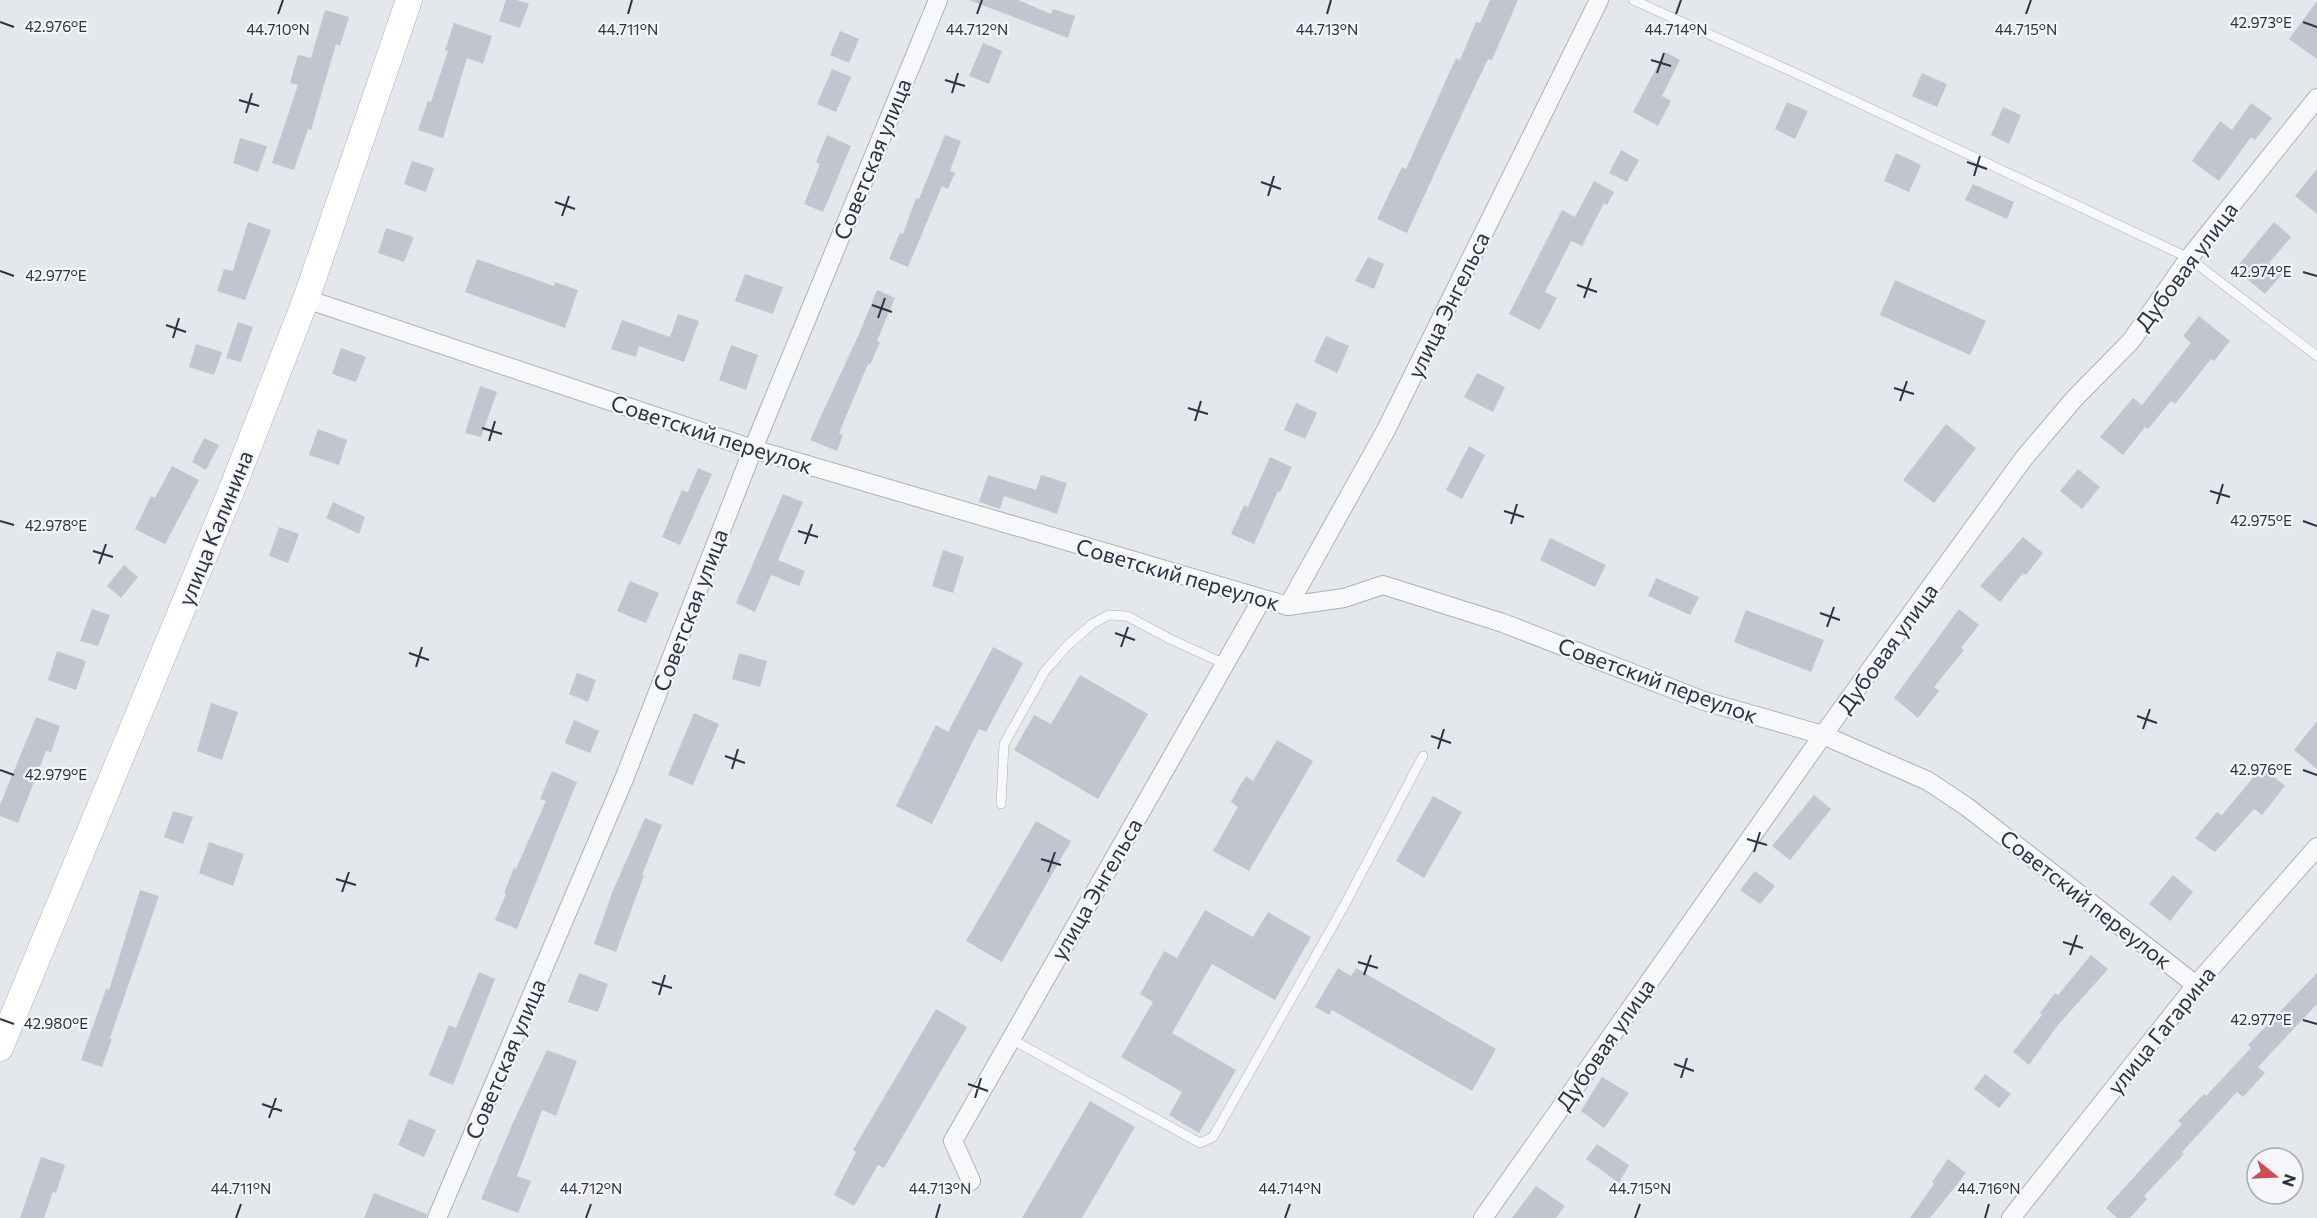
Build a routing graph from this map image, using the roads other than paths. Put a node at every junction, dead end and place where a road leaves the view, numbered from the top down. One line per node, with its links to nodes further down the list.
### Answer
1 (409, 0): 7 (street, улица Калинина)
2 (938, 0): 9 (street, Советская улица)
3 (1599, 0): 11 (street, улица Энгельса)
4 (1633, 0): 6 (lane)
5 (2317, 98): 6 (street, Дубовая улица)
6 (2189, 258): 8 (lane); 13 (street, Дубовая улица)
7 (306, 299): 9 (street, Советский переулок); 19 (street, улица Калинина)
8 (2317, 356)
9 (753, 449): 10 (street, Советский переулок); 21 (street, Советская улица)
10 (1262, 599): 11 (street, Советский переулок); 12 (street, улица Энгельса)
11 (1288, 606): 13 (street, Советский переулок)
12 (1225, 664): 15 (lane); 18 (street, улица Энгельса)
13 (1823, 735): 17 (street, Советский переулок); 22 (street, Дубовая улица)
14 (1423, 756): 18 (lane)
15 (1000, 804)
16 (2317, 847): 17 (street, улица Гагарина)
17 (2196, 985): 23 (street, улица Гагарина)
18 (1011, 1039): 20 (street, улица Энгельса)
19 (0, 1048)
20 (971, 1181)
21 (437, 1218)
22 (1483, 1218)
23 (2011, 1218)

